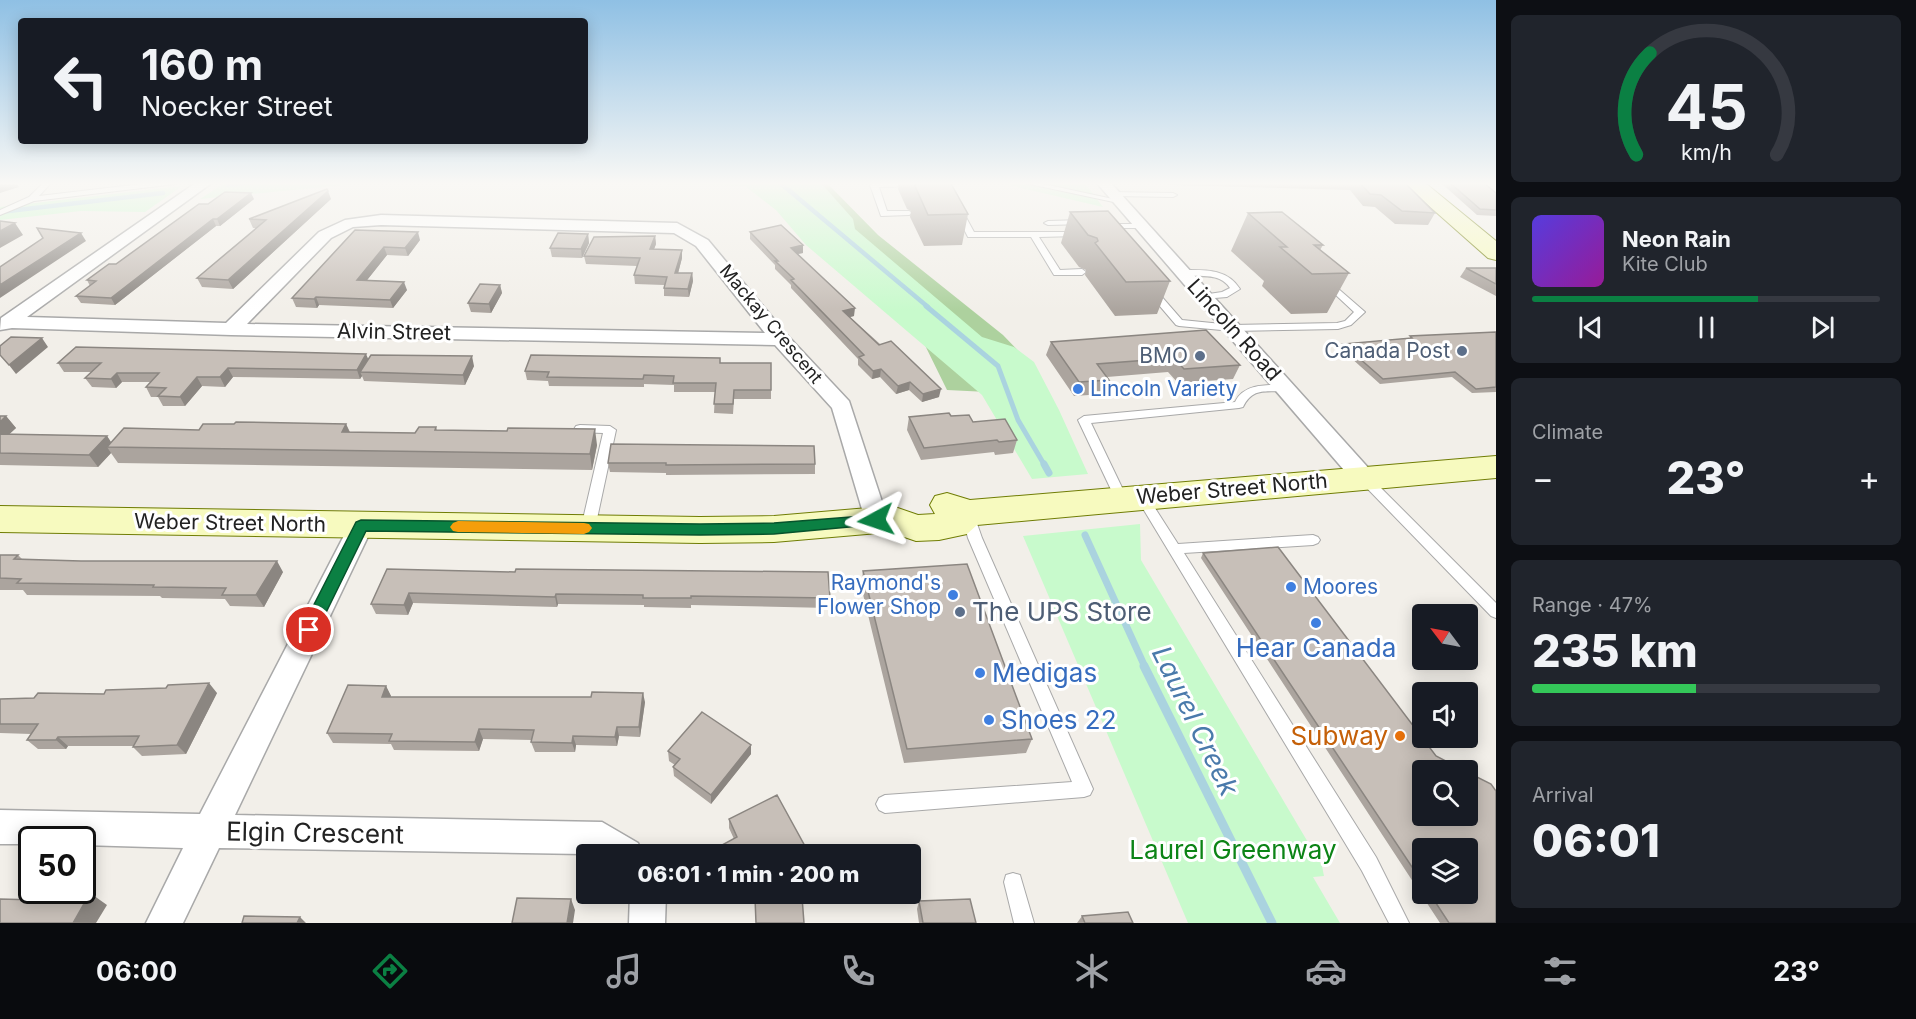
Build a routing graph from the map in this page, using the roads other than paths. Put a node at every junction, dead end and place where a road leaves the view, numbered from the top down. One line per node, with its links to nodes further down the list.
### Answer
1 (145, 225): 16 (street)
2 (346, 225): 18 (street, Mackay Crescent)
3 (568, 225): 19 (street, Mackay Crescent)
4 (965, 225): 8 (lane)
5 (1075, 225): 7 (lane)
6 (1463, 225): 10 (main road)
7 (1143, 226): 12 (street, Lincoln Road)
8 (1034, 234): 9 (lane); 11 (lane)
9 (1092, 234)
10 (1496, 253)
11 (1083, 272)
12 (1183, 273): 15 (street, Lincoln Road); 15 (lane)
13 (1326, 281): 17 (lane)
14 (1148, 287): 17 (lane)
15 (1205, 297): 17 (street, Lincoln Road)
16 (4, 325): 18 (street, Alvin Street)
17 (1232, 328): 20 (street, Lincoln Road)
18 (231, 329): 19 (street, Alvin Street)
19 (780, 339): 27 (street, Mackay Crescent)
20 (1285, 388): 23 (street, Lincoln Road); 24 (lane)
21 (564, 429): 29 (lane)
22 (1496, 467): 23 (main road, Weber Street North)
23 (1364, 478): 24 (main road, Weber Street North); 32 (lane)
24 (1132, 498): 25 (main road, Weber Street North); 31 (lane)
25 (968, 513): 27 (main road, Weber Street North); 33 (lane)
26 (0, 519): 28 (main road, Weber Street North)
27 (884, 520): 29 (main road, Weber Street North)
28 (361, 526): 29 (main road, Weber Street North); 35 (street)
29 (588, 528)
30 (1313, 540): 31 (lane)
31 (1175, 549): 42 (lane)
32 (1496, 612)
33 (885, 804)
34 (0, 827): 35 (street, Elgin Crescent)
35 (208, 831): 36 (street, Elgin Crescent); 39 (street)
36 (610, 844)
37 (1014, 882): 41 (lane)
38 (648, 904): 40 (street)
39 (164, 923)
40 (647, 923)
41 (1024, 923)
42 (1399, 923)

